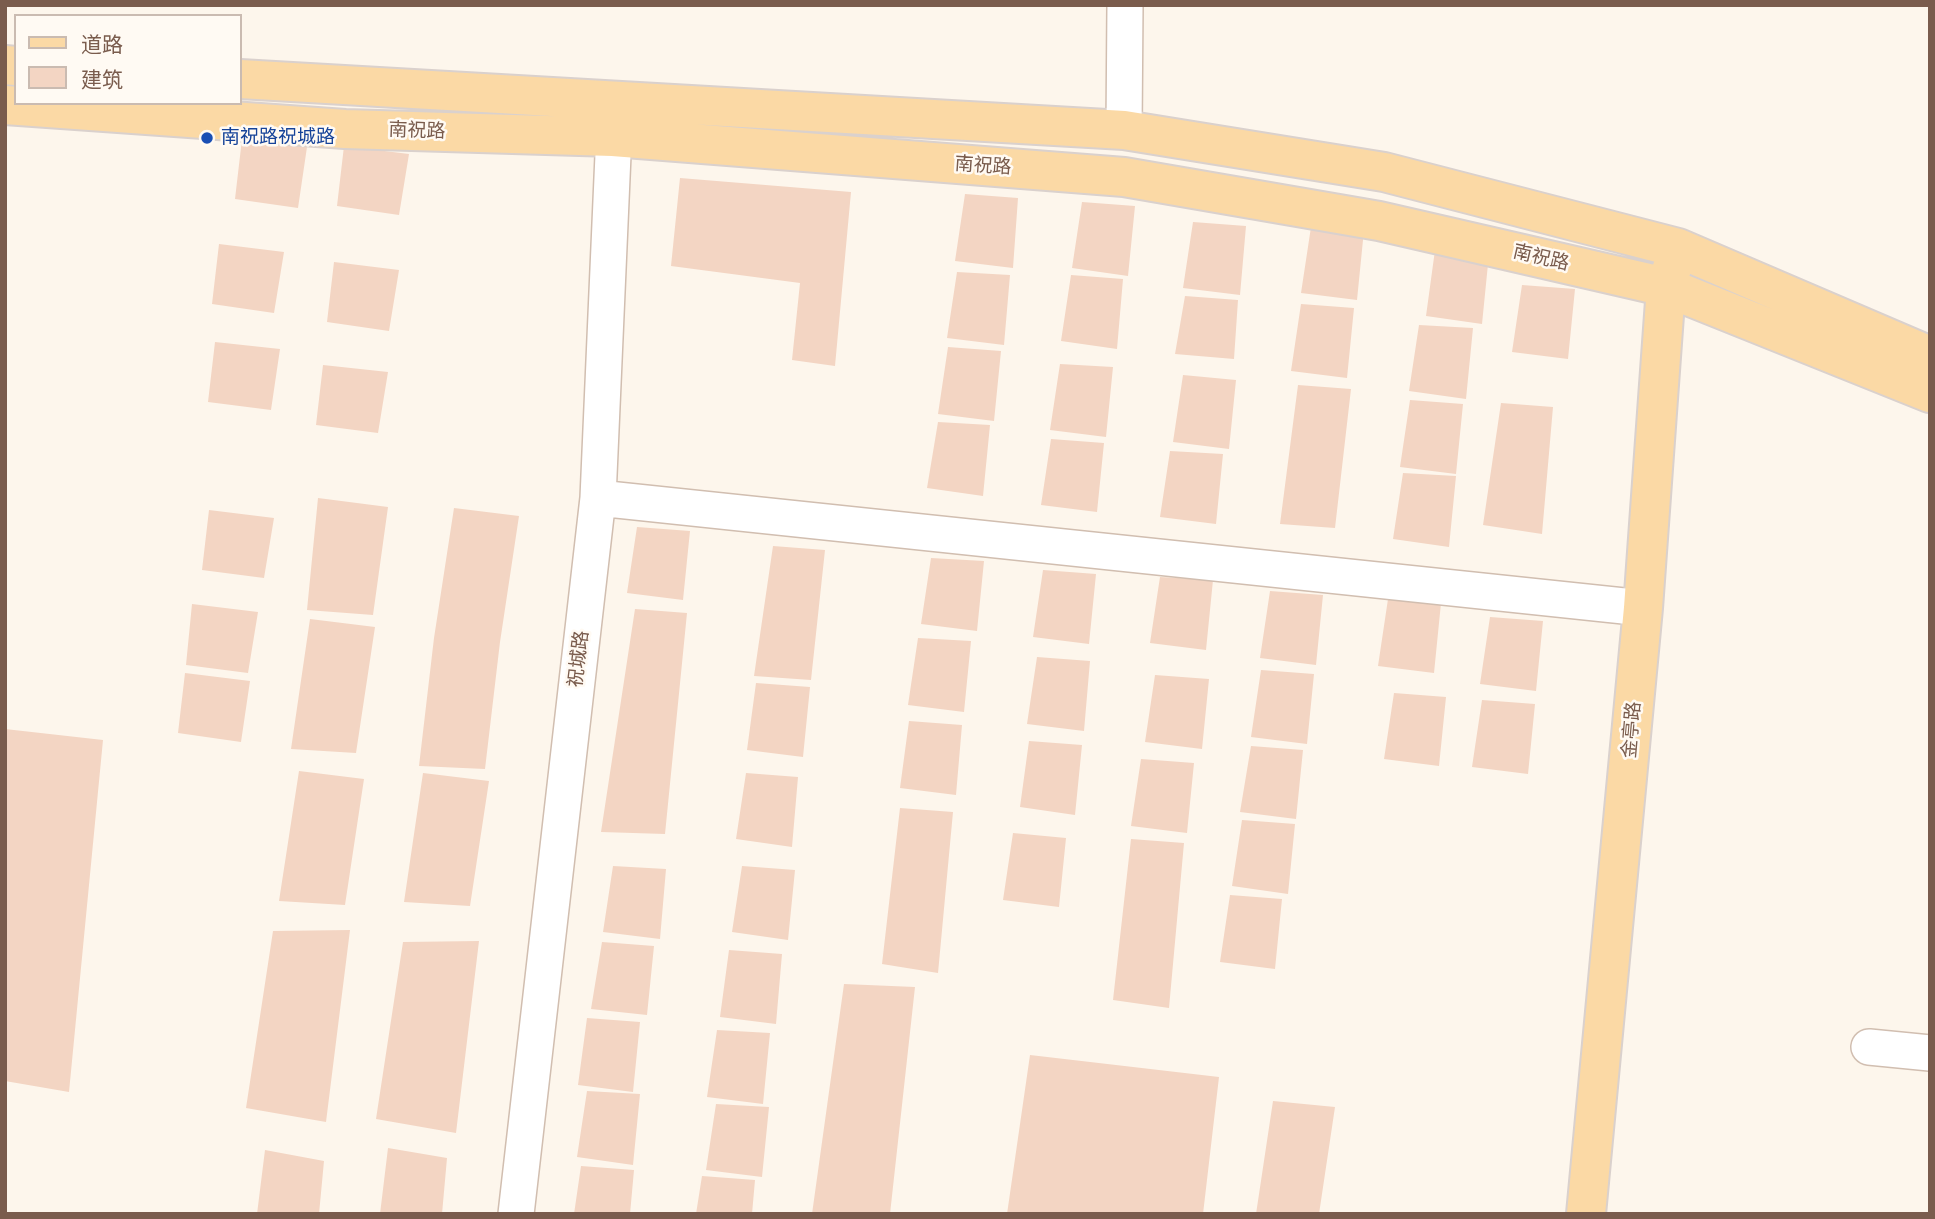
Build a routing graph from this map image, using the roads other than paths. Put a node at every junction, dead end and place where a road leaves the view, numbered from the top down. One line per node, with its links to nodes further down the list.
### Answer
1 (1125, 5): 5 (street)
2 (242, 79): 4 (main road, 南祝路)
3 (5, 105): 4 (main road, 南祝路)
4 (614, 120): 5 (main road, 南祝路); 7 (main road, 南祝路); 10 (street, 祝城路)
5 (1124, 130): 6 (main road, 南祝路)
6 (1678, 248): 7 (main road, 金亭路); 8 (main road, 南祝路)
7 (1666, 287): 9 (main road, 南祝路); 11 (main road, 金亭路)
8 (1930, 356)
9 (1930, 393)
10 (598, 498): 11 (street); 14 (street, 祝城路)
11 (1643, 608): 15 (main road, 金亭路)
12 (1869, 1047): 13 (street)
13 (1930, 1053)
14 (516, 1214)
15 (1586, 1214)

